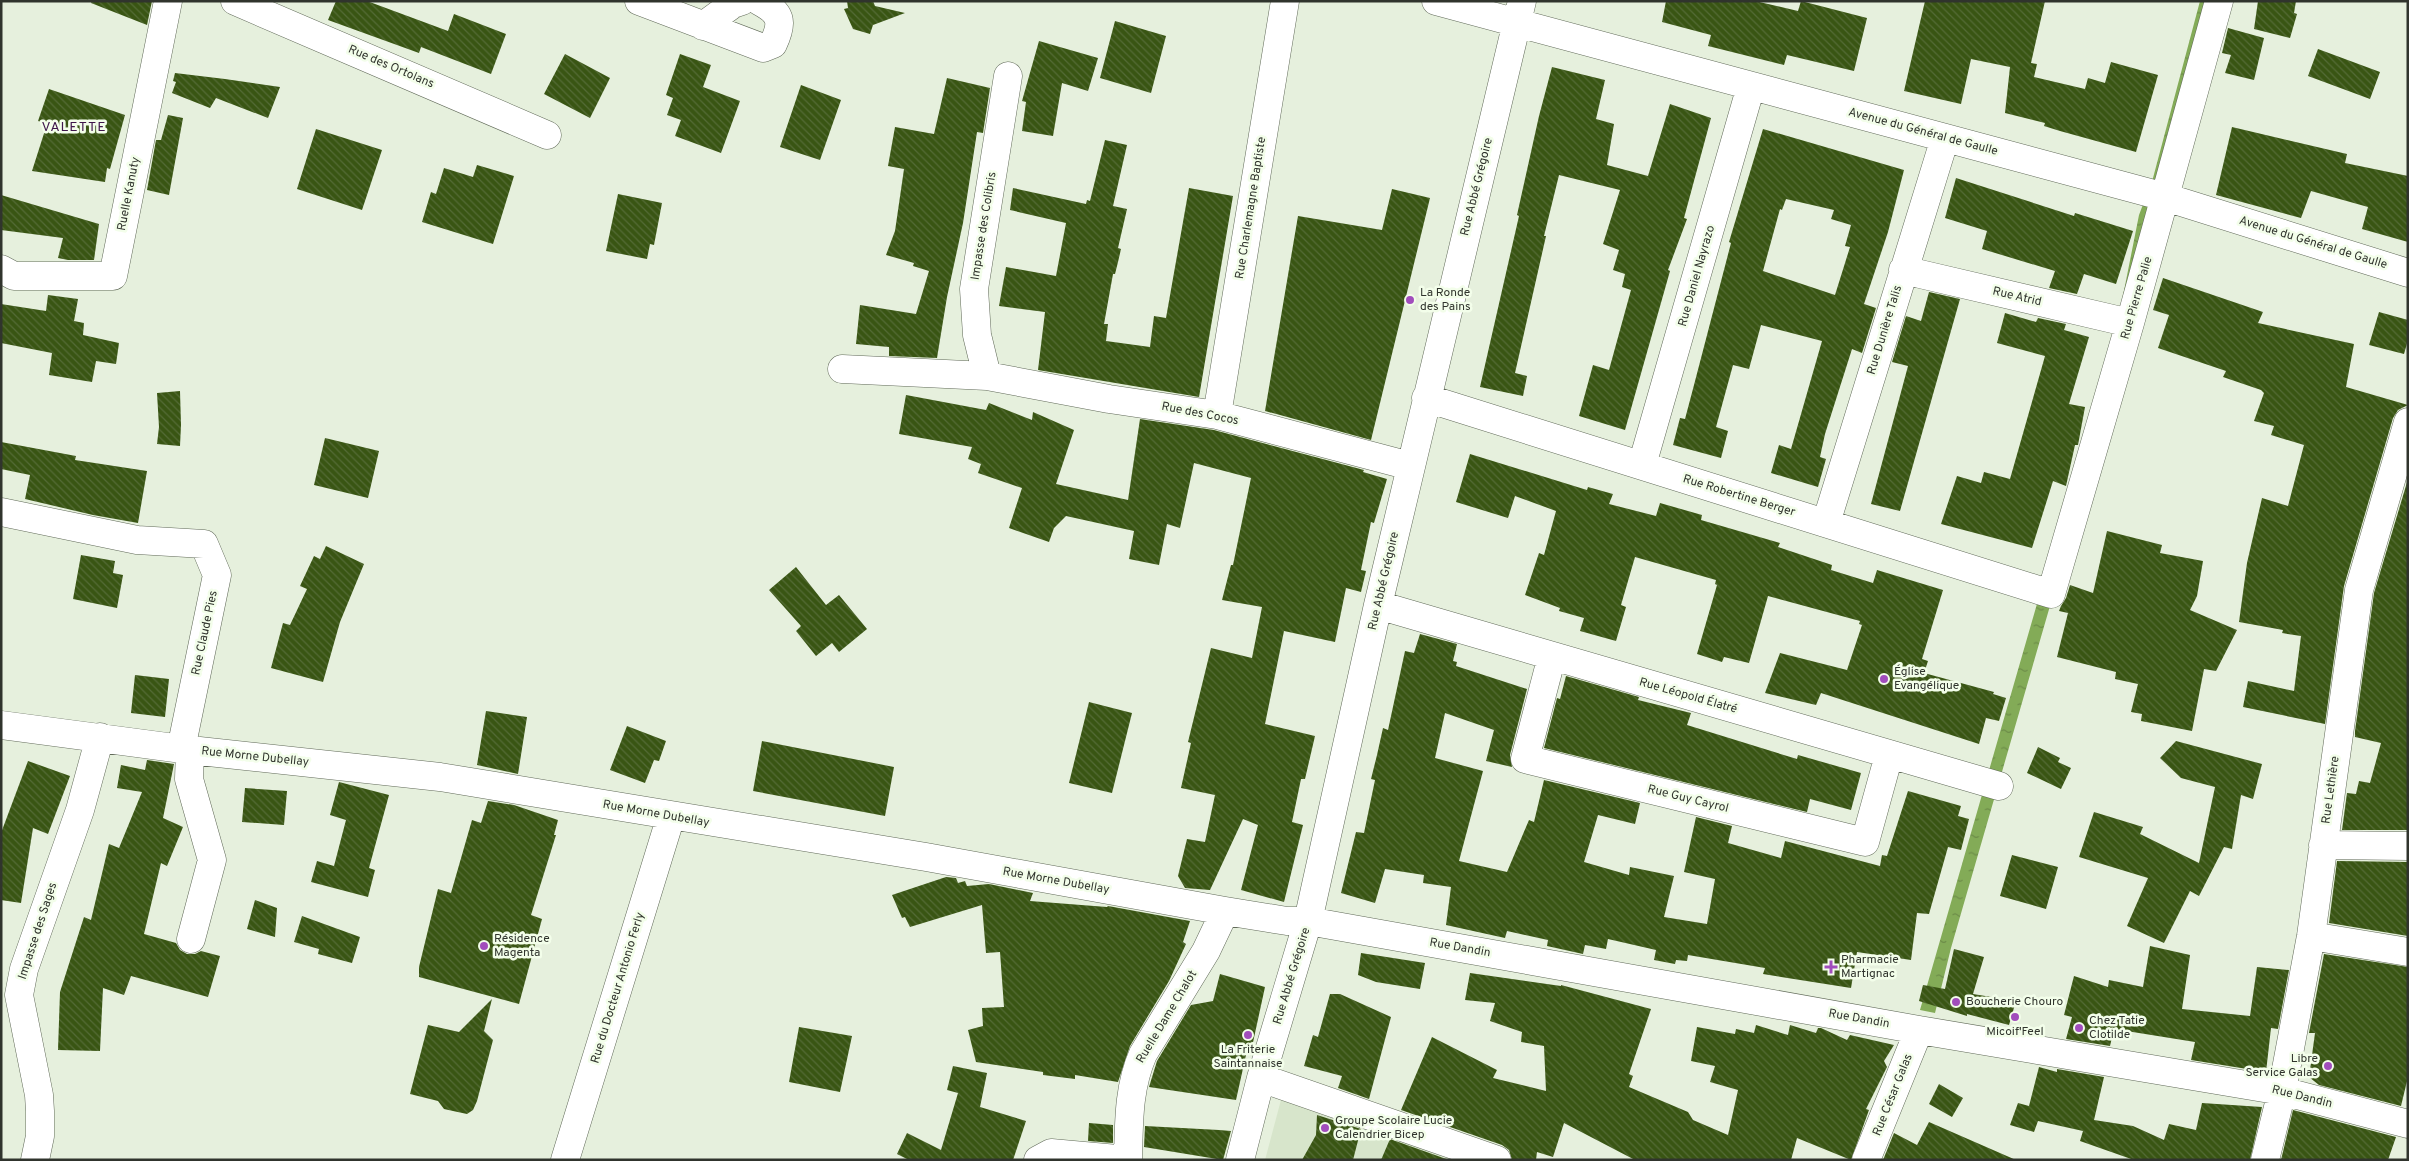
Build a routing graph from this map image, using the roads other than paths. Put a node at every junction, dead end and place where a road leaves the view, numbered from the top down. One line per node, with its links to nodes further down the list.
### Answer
1 (168, 1): 16 (street, Ruelle Kanuty)
2 (235, 1): 13 (street, Rue des Ortolans)
3 (639, 1): 10 (street)
4 (742, 1): 10 (street)
5 (759, 1): 10 (street)
6 (1286, 1): 23 (street, Rue Charlemagne Baptiste)
7 (1436, 1): 9 (street, Avenue du Général de Gaulle)
8 (2218, 1): 15 (street, Rue Pierre Palie)
9 (1519, 12): 12 (street, Avenue du Général de Gaulle); 22 (street, Rue Abbé Grégoire)
10 (703, 26)
11 (1008, 76): 21 (street, Impasse des Colibris)
12 (1751, 86): 14 (street, Avenue du Général de Gaulle); 25 (street, Rue Daniel Nayrazo)
13 (547, 135)
14 (1945, 138): 15 (street, Avenue du Général de Gaulle); 17 (street, Rue Dunière Talis)
15 (2165, 197): 18 (street, Avenue du Général de Gaulle); 19 (street, Rue Pierre Palie)
16 (1, 269)
17 (1903, 270): 19 (street, Rue Atrid); 28 (street, Rue Dunière Talis)
18 (2408, 273)
19 (2130, 323): 29 (street, Rue Pierre Palie)
20 (842, 369): 21 (street, Rue des Cocos)
21 (987, 376): 23 (street, Rue des Cocos)
22 (1426, 398): 25 (street, Rue Robertine Berger); 26 (street, Rue Abbé Grégoire)
23 (1217, 415): 26 (street, Rue des Cocos)
24 (2408, 422): 38 (street, Rue Lethière)
25 (1642, 465): 28 (street, Rue Robertine Berger)
26 (1410, 466): 30 (street, Rue Abbé Grégoire)
27 (1, 512): 34 (street, Rue Claude Pies)
28 (1826, 523): 29 (street, Rue Robertine Berger)
29 (2051, 594)
30 (1378, 606): 31 (street, Rue Léopold Élatré); 41 (street, Rue Abbé Grégoire)
31 (1552, 656): 35 (street, Rue Léopold Élatré); 35 (street, Rue Guy Cayrol)
32 (1, 724): 33 (street, Rue Morne Dubellay)
33 (100, 737): 34 (street, Rue Morne Dubellay); 49 (street, Impasse des Sages)
34 (186, 749): 37 (street, Rue Morne Dubellay); 43 (street)
35 (1889, 755): 36 (street, Rue Léopold Élatré)
36 (1999, 786)
37 (671, 816): 40 (street, Rue Morne Dubellay); 50 (street, Rue du Docteur Antonio Ferly)
38 (2324, 845): 39 (street); 42 (street, Rue Lethière)
39 (2408, 846)
40 (1225, 911): 41 (street, Rue Morne Dubellay); 52 (street, Ruelle Dame Chalot)
41 (1308, 921): 45 (street, Rue Dandin); 46 (street, Rue Abbé Grégoire)
42 (2311, 936): 44 (street); 47 (street, Rue Lethière)
43 (191, 939)
44 (2408, 952)
45 (1919, 1030): 47 (street, Rue Dandin); 55 (street, Rue César Galas)
46 (1262, 1078): 53 (street, Rue Abbé Grégoire); 54 (street)
47 (2282, 1091): 48 (street, Rue Dandin); 56 (street, Rue Lethière)
48 (2408, 1124)
49 (35, 1160)
50 (565, 1160)
51 (1038, 1160): 52 (street)
52 (1128, 1160)
53 (1240, 1160)
54 (1497, 1160)
55 (1866, 1160)
56 (2265, 1160)

